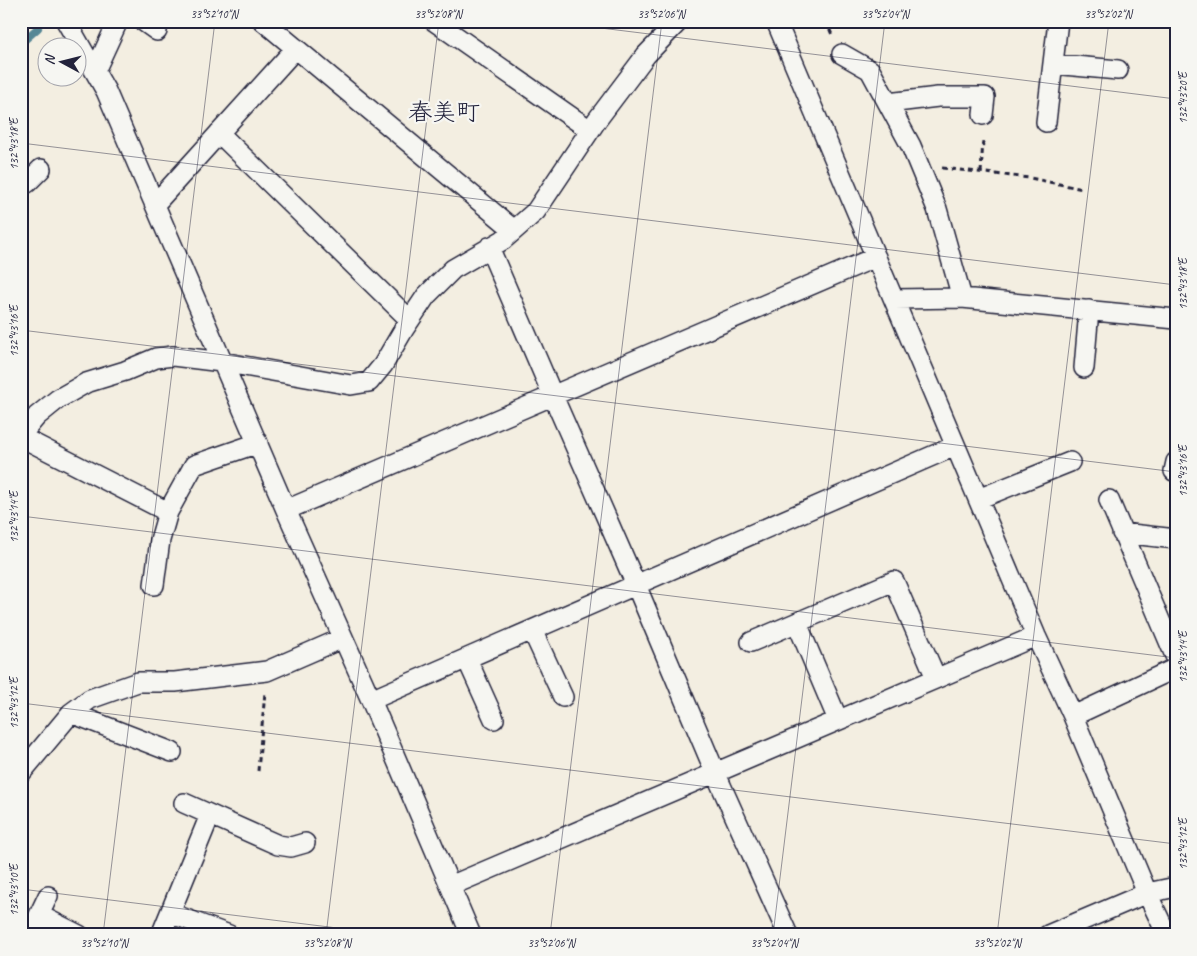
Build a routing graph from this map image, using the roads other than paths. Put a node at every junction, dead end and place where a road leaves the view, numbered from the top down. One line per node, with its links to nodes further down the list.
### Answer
1 (66, 21): 12 (street)
2 (118, 21): 12 (street)
3 (263, 21): 8 (street)
4 (434, 21): 16 (street)
5 (678, 21): 16 (street)
6 (776, 21): 23 (street)
7 (1058, 21): 10 (street)
8 (296, 48): 17 (street); 21 (street)
9 (842, 54): 13 (street)
10 (1053, 64): 11 (street); 15 (street)
11 (1118, 70)
12 (94, 72): 20 (street)
13 (888, 103): 14 (street); 24 (street)
14 (983, 115)
15 (1046, 122)
16 (590, 130): 21 (street)
17 (219, 133): 20 (street); 28 (street)
18 (41, 168): 19 (street)
19 (21, 179)
20 (155, 204): 29 (street)
21 (514, 230): 22 (street)
22 (489, 247): 28 (street); 31 (street)
23 (876, 257): 25 (street); 31 (street)
24 (962, 298): 25 (street); 26 (street)
25 (895, 299): 34 (street)
26 (1089, 310): 27 (street); 30 (street)
27 (1176, 319)
28 (410, 320): 29 (street)
29 (222, 362): 32 (street); 33 (street)
30 (1084, 368)
31 (552, 396): 38 (street); 43 (street)
32 (22, 432): 39 (street)
33 (258, 443): 38 (street); 39 (street)
34 (956, 446): 36 (street); 43 (street)
35 (1070, 462): 36 (street)
36 (978, 499): 46 (street)
37 (1109, 500): 40 (street)
38 (286, 510): 47 (street)
39 (168, 512): 42 (street)
40 (1122, 533): 41 (street); 49 (street)
41 (1176, 539)
42 (154, 585)
43 (636, 585): 45 (street); 60 (street)
44 (797, 623): 48 (street); 52 (street); 58 (street)
45 (532, 630): 50 (street); 53 (street)
46 (1036, 636): 52 (street); 56 (street)
47 (343, 638): 54 (street); 55 (street)
48 (751, 642)
49 (1176, 658)
50 (467, 659): 54 (street); 57 (street)
51 (1176, 668): 56 (street)
52 (936, 678): 58 (street)
53 (563, 697)
54 (371, 700): 65 (street)
55 (71, 713): 59 (street); 61 (street)
56 (1073, 716): 67 (street)
57 (494, 719)
58 (838, 720): 60 (street)
59 (172, 752)
60 (715, 772): 65 (street); 76 (street)
61 (21, 773)
62 (184, 803): 63 (street)
63 (210, 815): 64 (street); 69 (street)
64 (305, 843)
65 (450, 886): 75 (street)
66 (1176, 887): 67 (street)
67 (1148, 893): 77 (street); 78 (street)
68 (48, 896): 70 (street)
69 (170, 913): 73 (street); 74 (street)
70 (39, 915): 71 (street); 72 (street)
71 (30, 934)
72 (79, 935)
73 (161, 935)
74 (229, 935)
75 (471, 935)
76 (788, 935)
77 (1048, 935)
78 (1167, 935)

